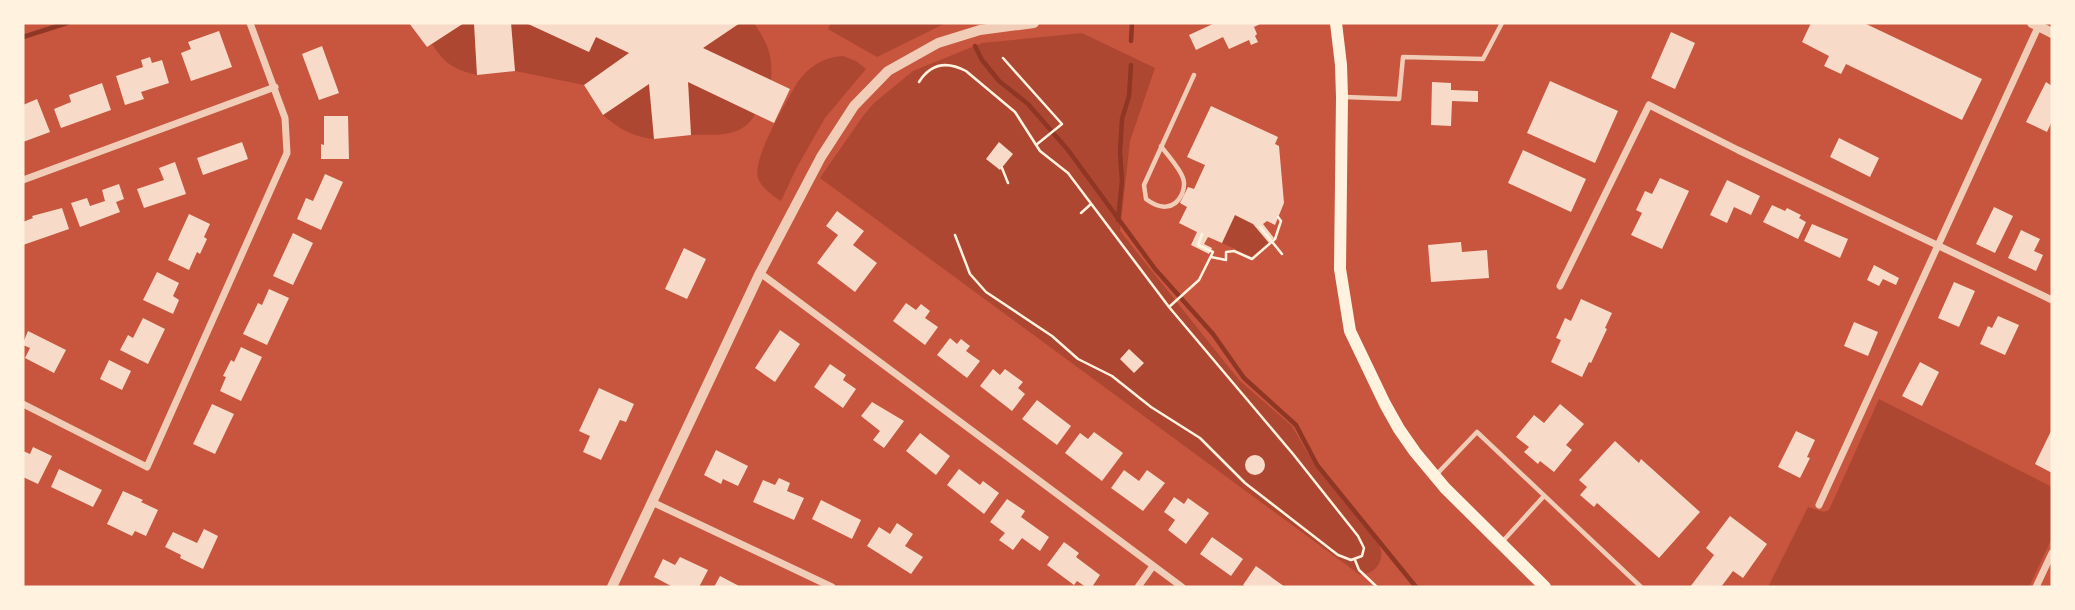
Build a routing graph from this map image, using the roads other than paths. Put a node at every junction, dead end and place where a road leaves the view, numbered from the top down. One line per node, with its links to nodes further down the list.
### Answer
1 (250, 23): 8 (street)
2 (1034, 23): 13 (street)
3 (1336, 23): 9 (main road)
4 (1502, 23): 9 (lane)
5 (2037, 24): 6 (street); 12 (street)
6 (2052, 33)
7 (1194, 75): 10 (lane)
8 (275, 87): 11 (street); 16 (street)
9 (1342, 97): 17 (main road)
10 (1161, 146): 10 (lane)
11 (23, 180)
12 (1937, 246): 14 (street); 15 (street); 20 (street)
13 (760, 272): 19 (street); 23 (street)
14 (1560, 286)
15 (2052, 300)
16 (23, 404)
17 (1435, 476): 18 (lane); 21 (main road)
18 (1544, 496): 21 (lane); 29 (lane)
19 (652, 502): 24 (street); 25 (street)
20 (1819, 505)
21 (1501, 543): 28 (main road)
22 (2052, 553): 30 (street)
23 (1153, 566): 26 (street); 27 (street)
24 (612, 587)
25 (832, 587)
26 (1138, 587)
27 (1182, 587)
28 (1545, 587)
29 (1641, 587)
30 (2036, 587)

